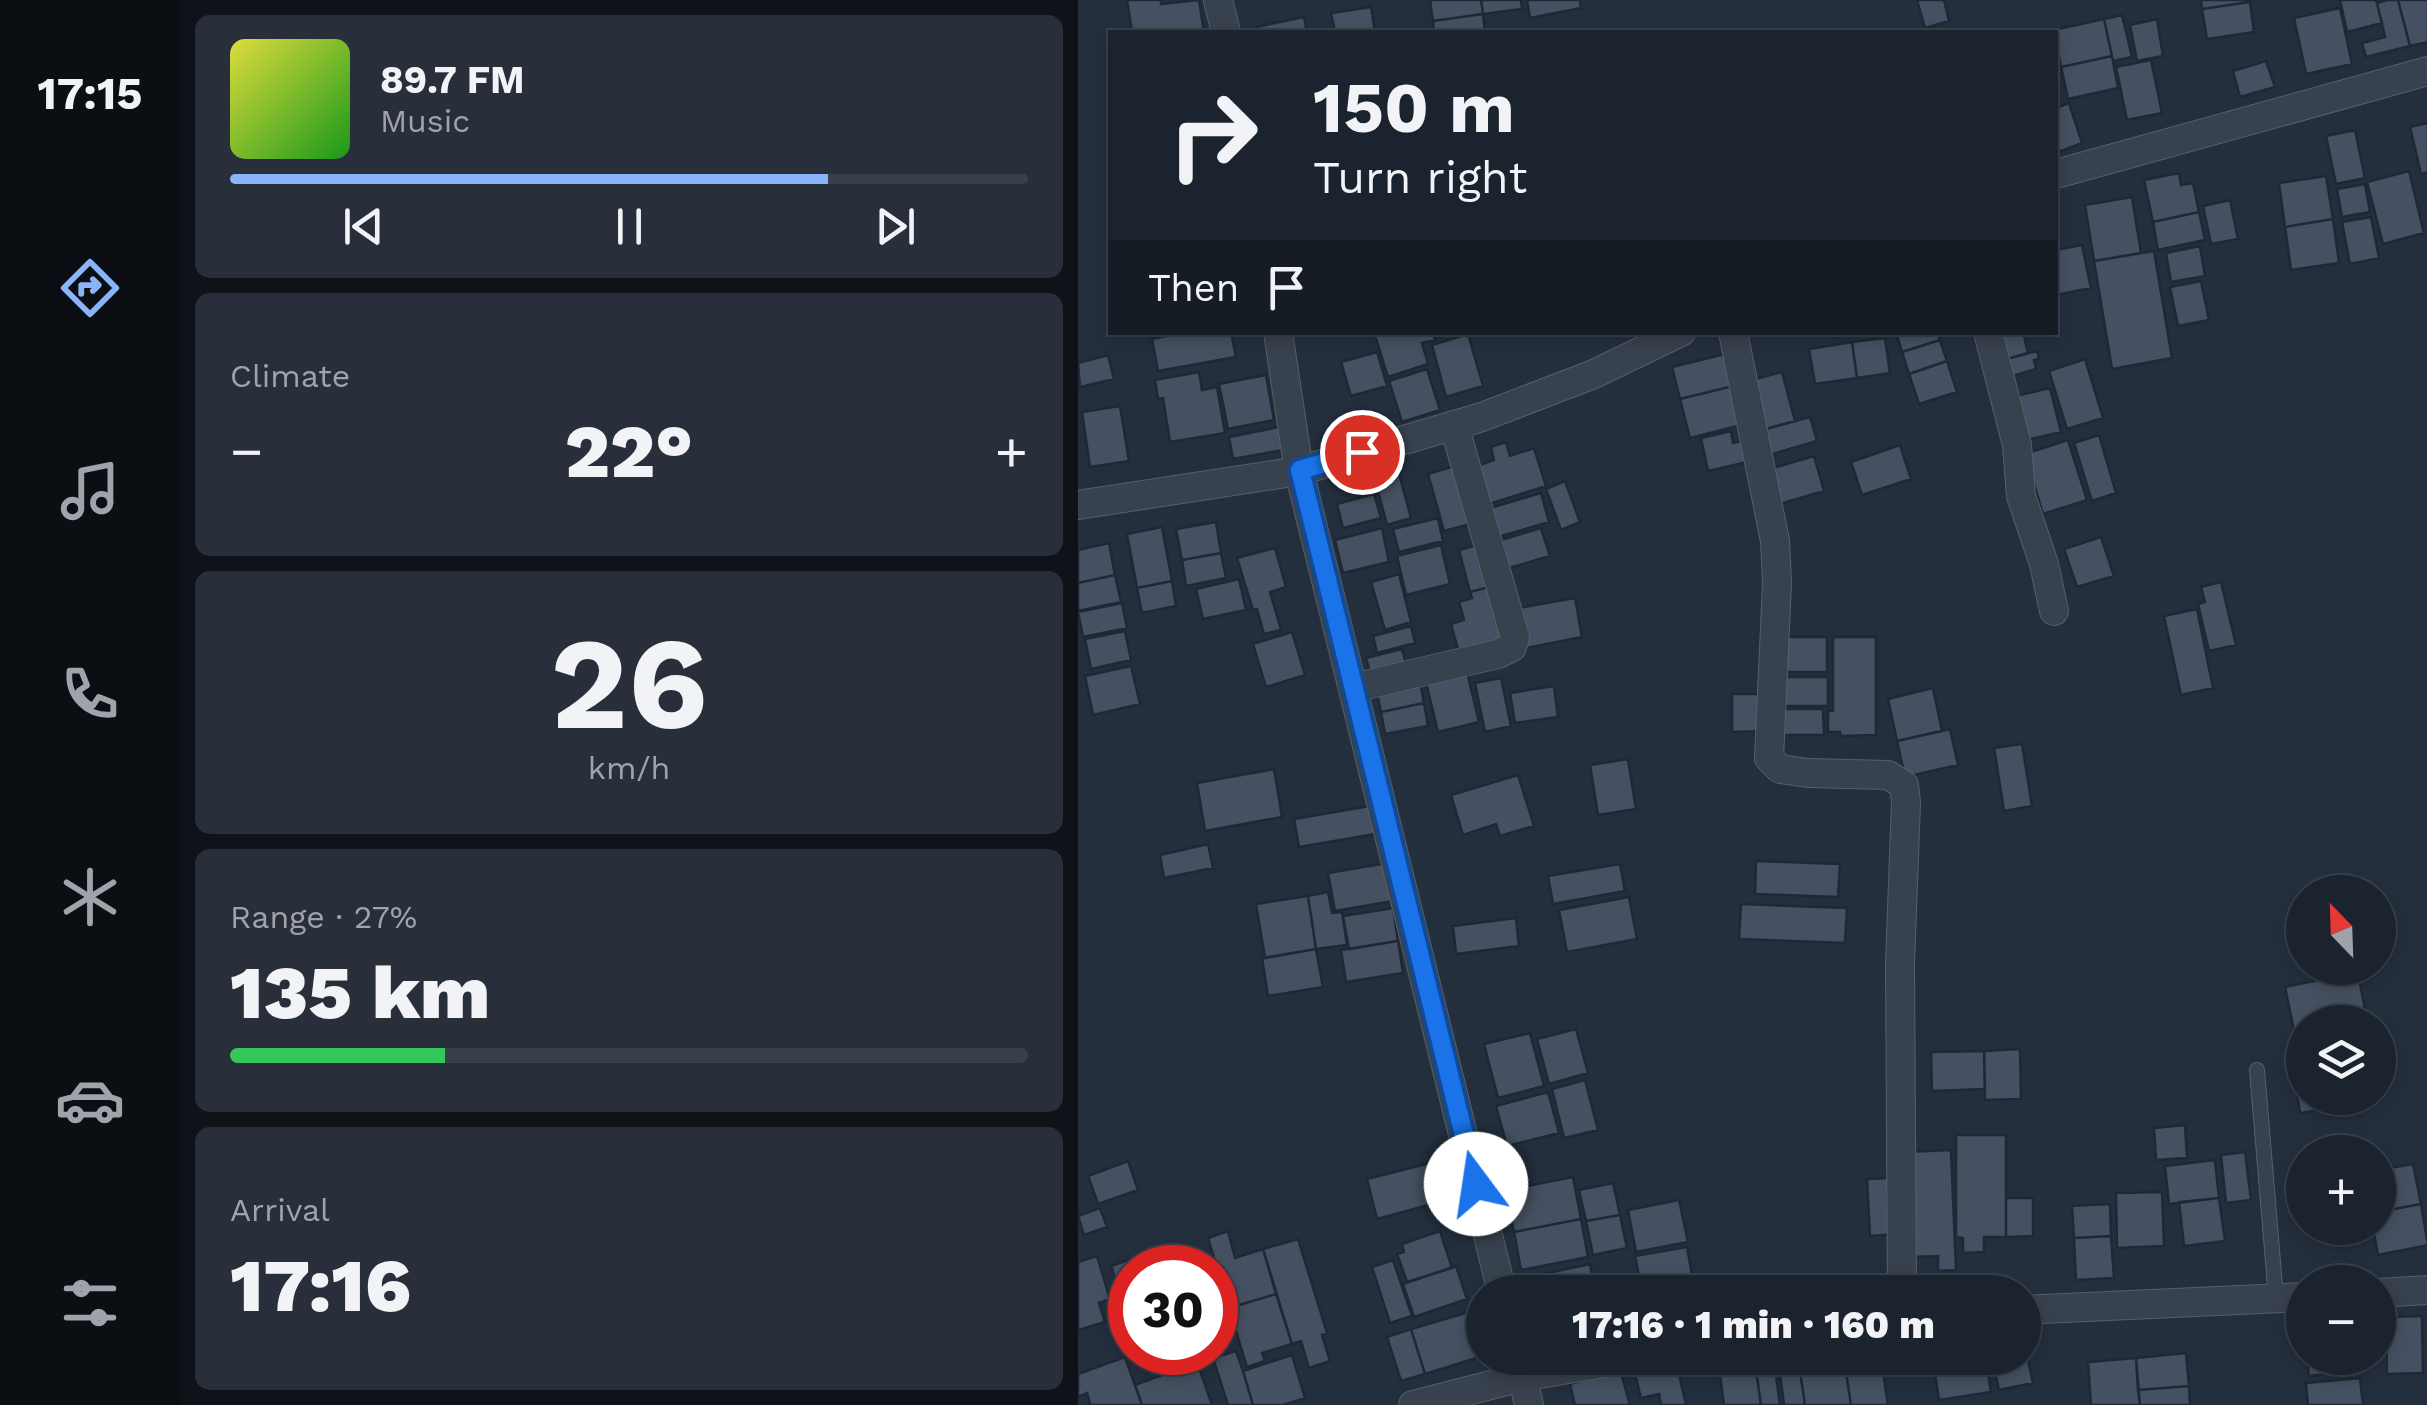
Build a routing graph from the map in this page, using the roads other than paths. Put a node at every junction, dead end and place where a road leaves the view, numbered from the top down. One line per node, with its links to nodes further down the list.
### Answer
1 (1218, 0): 2 (street)
2 (1226, 30)
3 (2428, 71): 4 (street)
4 (2058, 173)
5 (1278, 335): 10 (street)
6 (1675, 335): 9 (street)
7 (1733, 335): 16 (street)
8 (1989, 335): 12 (street)
9 (1454, 425): 10 (street); 13 (street)
10 (1300, 470): 11 (street); 13 (street)
11 (1078, 505)
12 (2054, 611)
13 (1353, 688): 15 (street)
14 (2258, 1070): 17 (lane)
15 (1498, 1275)
16 (1902, 1275)
17 (2286, 1275)
18 (2428, 1290): 19 (street)
19 (2396, 1292)
20 (2286, 1297): 21 (street)
21 (2041, 1309)
22 (1548, 1375): 23 (street)
23 (1523, 1380): 24 (street)
24 (1413, 1405)

